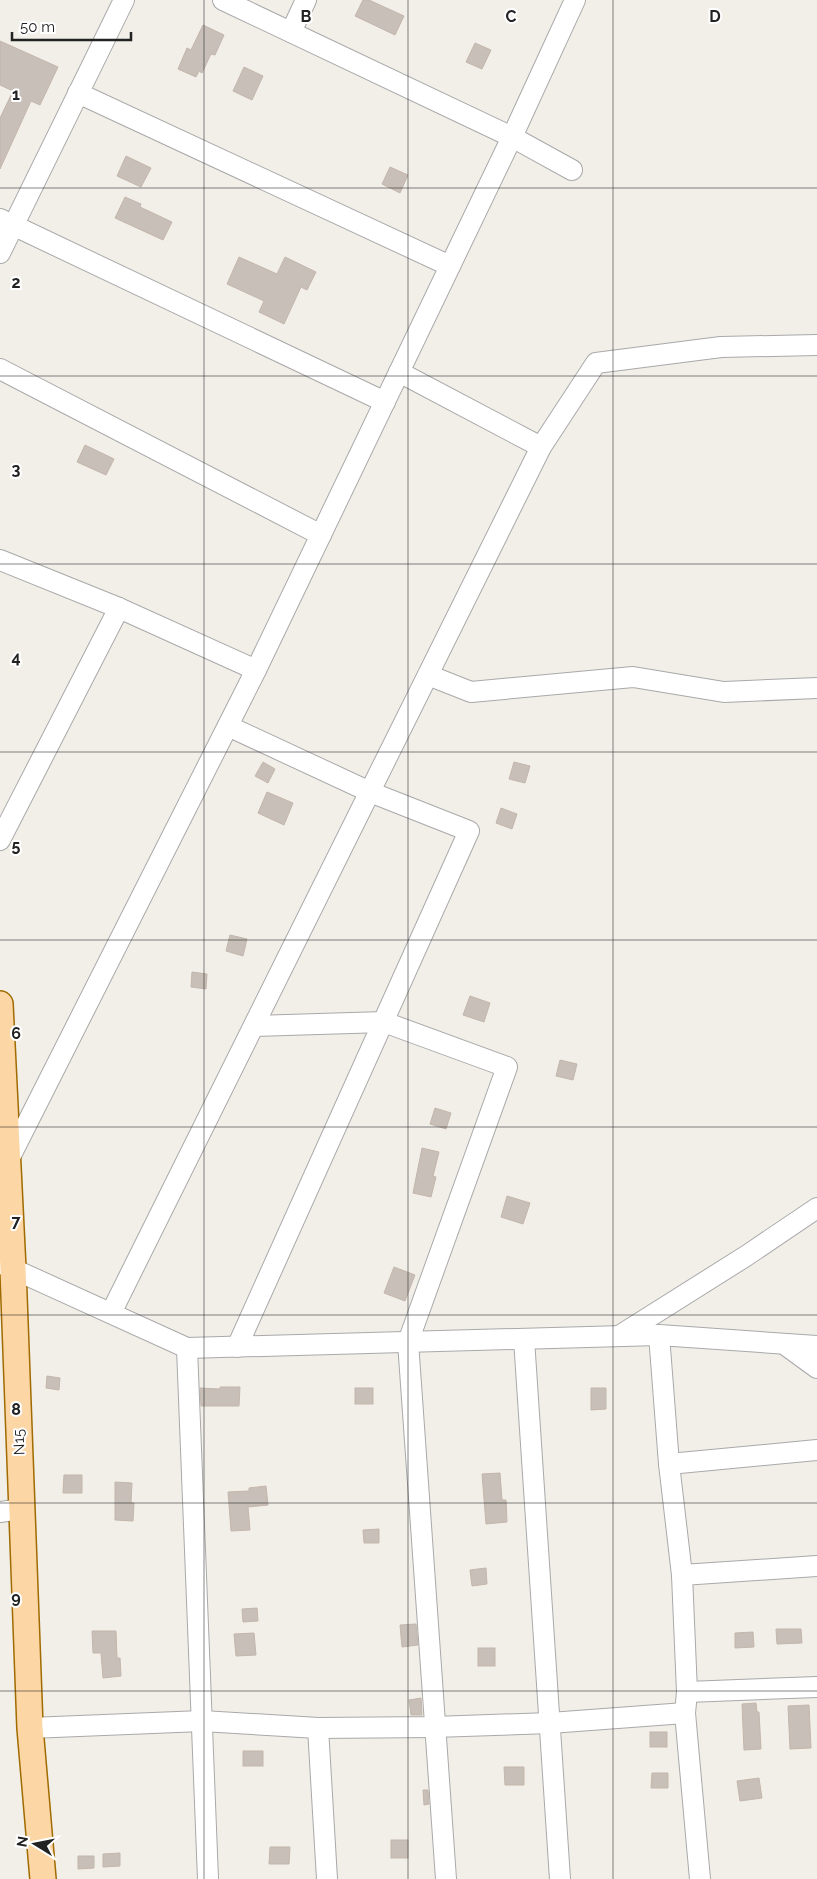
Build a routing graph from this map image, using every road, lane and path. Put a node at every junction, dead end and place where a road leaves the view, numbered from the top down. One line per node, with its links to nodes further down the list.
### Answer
1 (124, 0): 6 (street)
2 (223, 0): 5 (street)
3 (306, 0): 5 (street)
4 (575, 0): 7 (street)
5 (291, 32): 7 (street)
6 (78, 93): 9 (street); 11 (street)
7 (512, 137): 8 (street); 11 (street)
8 (572, 170)
9 (7, 223): 10 (street); 15 (street)
10 (0, 253)
11 (450, 266): 14 (street)
12 (817, 345): 16 (street)
13 (0, 368): 17 (street)
14 (399, 372): 15 (street); 16 (street)
15 (385, 402): 17 (street)
16 (541, 447): 21 (street)
17 (321, 535): 20 (street)
18 (0, 560): 19 (street)
19 (119, 608): 20 (street); 25 (street)
20 (256, 670): 23 (street)
21 (428, 676): 22 (street); 24 (street)
22 (817, 688)
23 (228, 726): 24 (street); 30 (street)
24 (370, 792): 27 (street); 28 (street)
25 (0, 840)
26 (0, 1004): 29 (main road, N15)
27 (384, 1022): 28 (street); 37 (street); 39 (street)
28 (254, 1026): 33 (street)
29 (3, 1105): 30 (main road, N15)
30 (4, 1169): 32 (main road, N15)
31 (817, 1208): 35 (street)
32 (6, 1266): 33 (street); 45 (main road, N15)
33 (111, 1313): 41 (street)
34 (659, 1335): 35 (street); 38 (street); 44 (street)
35 (619, 1336): 36 (street)
36 (524, 1339): 37 (street); 52 (street)
37 (408, 1342): 39 (street); 53 (street)
38 (784, 1344): 40 (street); 42 (street)
39 (237, 1346): 41 (street)
40 (817, 1346)
41 (187, 1348): 51 (street)
42 (817, 1368)
43 (817, 1450): 44 (street)
44 (669, 1464): 47 (street)
45 (11, 1510): 54 (main road, N15)
46 (817, 1566): 47 (street)
47 (682, 1575): 49 (street)
48 (817, 1687): 49 (street)
49 (687, 1692): 50 (street)
50 (685, 1713): 52 (street); 61 (street)
51 (202, 1721): 54 (street); 55 (street); 57 (street)
52 (550, 1724): 53 (street); 60 (street)
53 (434, 1727): 55 (street); 59 (street)
54 (30, 1728): 56 (main road, N15)
55 (318, 1728): 58 (street)
56 (43, 1879)
57 (208, 1879)
58 (327, 1879)
59 (446, 1879)
60 (560, 1879)
61 (700, 1879)

